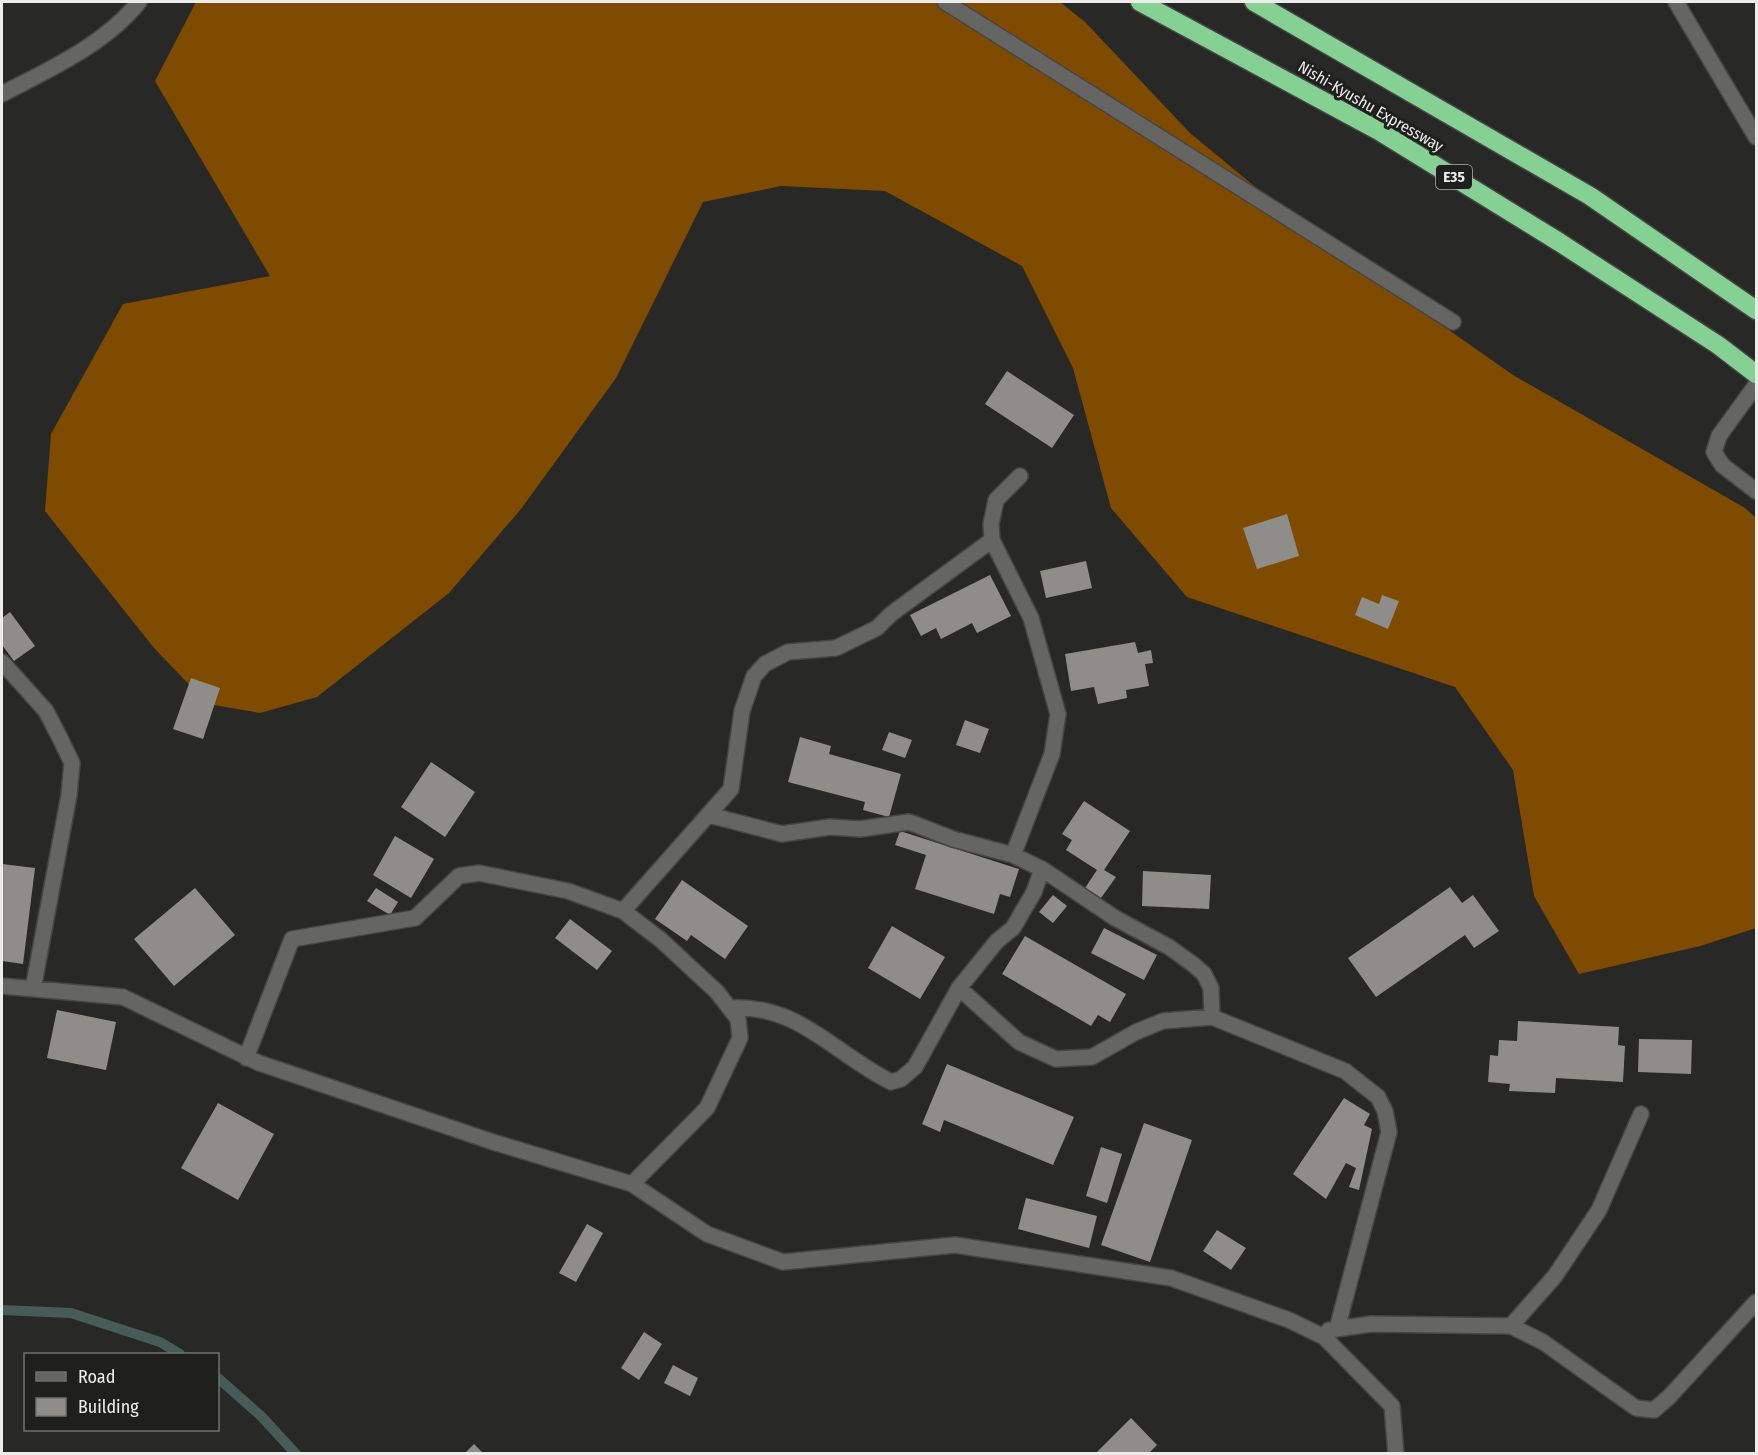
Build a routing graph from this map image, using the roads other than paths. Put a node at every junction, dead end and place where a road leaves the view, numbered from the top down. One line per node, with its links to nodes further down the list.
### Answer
1 (139, 2): 8 (street)
2 (945, 2): 11 (street)
3 (1127, 2): 7 (highway)
4 (1140, 2): 7 (highway, Nishi-Kyushu Expressway / E35)
5 (1254, 2): 10 (highway, Nishi-Kyushu Expressway)
6 (1676, 2): 9 (street)
7 (1178, 22): 12 (highway, Nishi-Kyushu Expressway / E35)
8 (2, 94)
9 (1756, 137)
10 (1756, 310)
11 (1453, 322)
12 (1756, 374)
13 (1756, 385): 15 (street)
14 (1020, 476): 16 (street)
15 (1756, 491)
16 (992, 540): 18 (street); 19 (street)
17 (2, 662): 24 (street)
18 (710, 815): 19 (street); 21 (street)
19 (1013, 855): 20 (street)
20 (1042, 869): 23 (street); 26 (street)
21 (623, 911): 25 (street); 27 (street)
22 (2, 986): 24 (street)
23 (959, 988): 25 (street); 26 (street)
24 (33, 989): 27 (street)
25 (730, 1008): 29 (street)
26 (1212, 1017): 32 (street)
27 (246, 1058): 29 (street)
28 (1641, 1114): 31 (street)
29 (632, 1184): 33 (street)
30 (1756, 1302): 31 (street)
31 (1511, 1326): 32 (street)
32 (1337, 1329): 33 (street)
33 (1315, 1333): 34 (street)
34 (1396, 1454)

